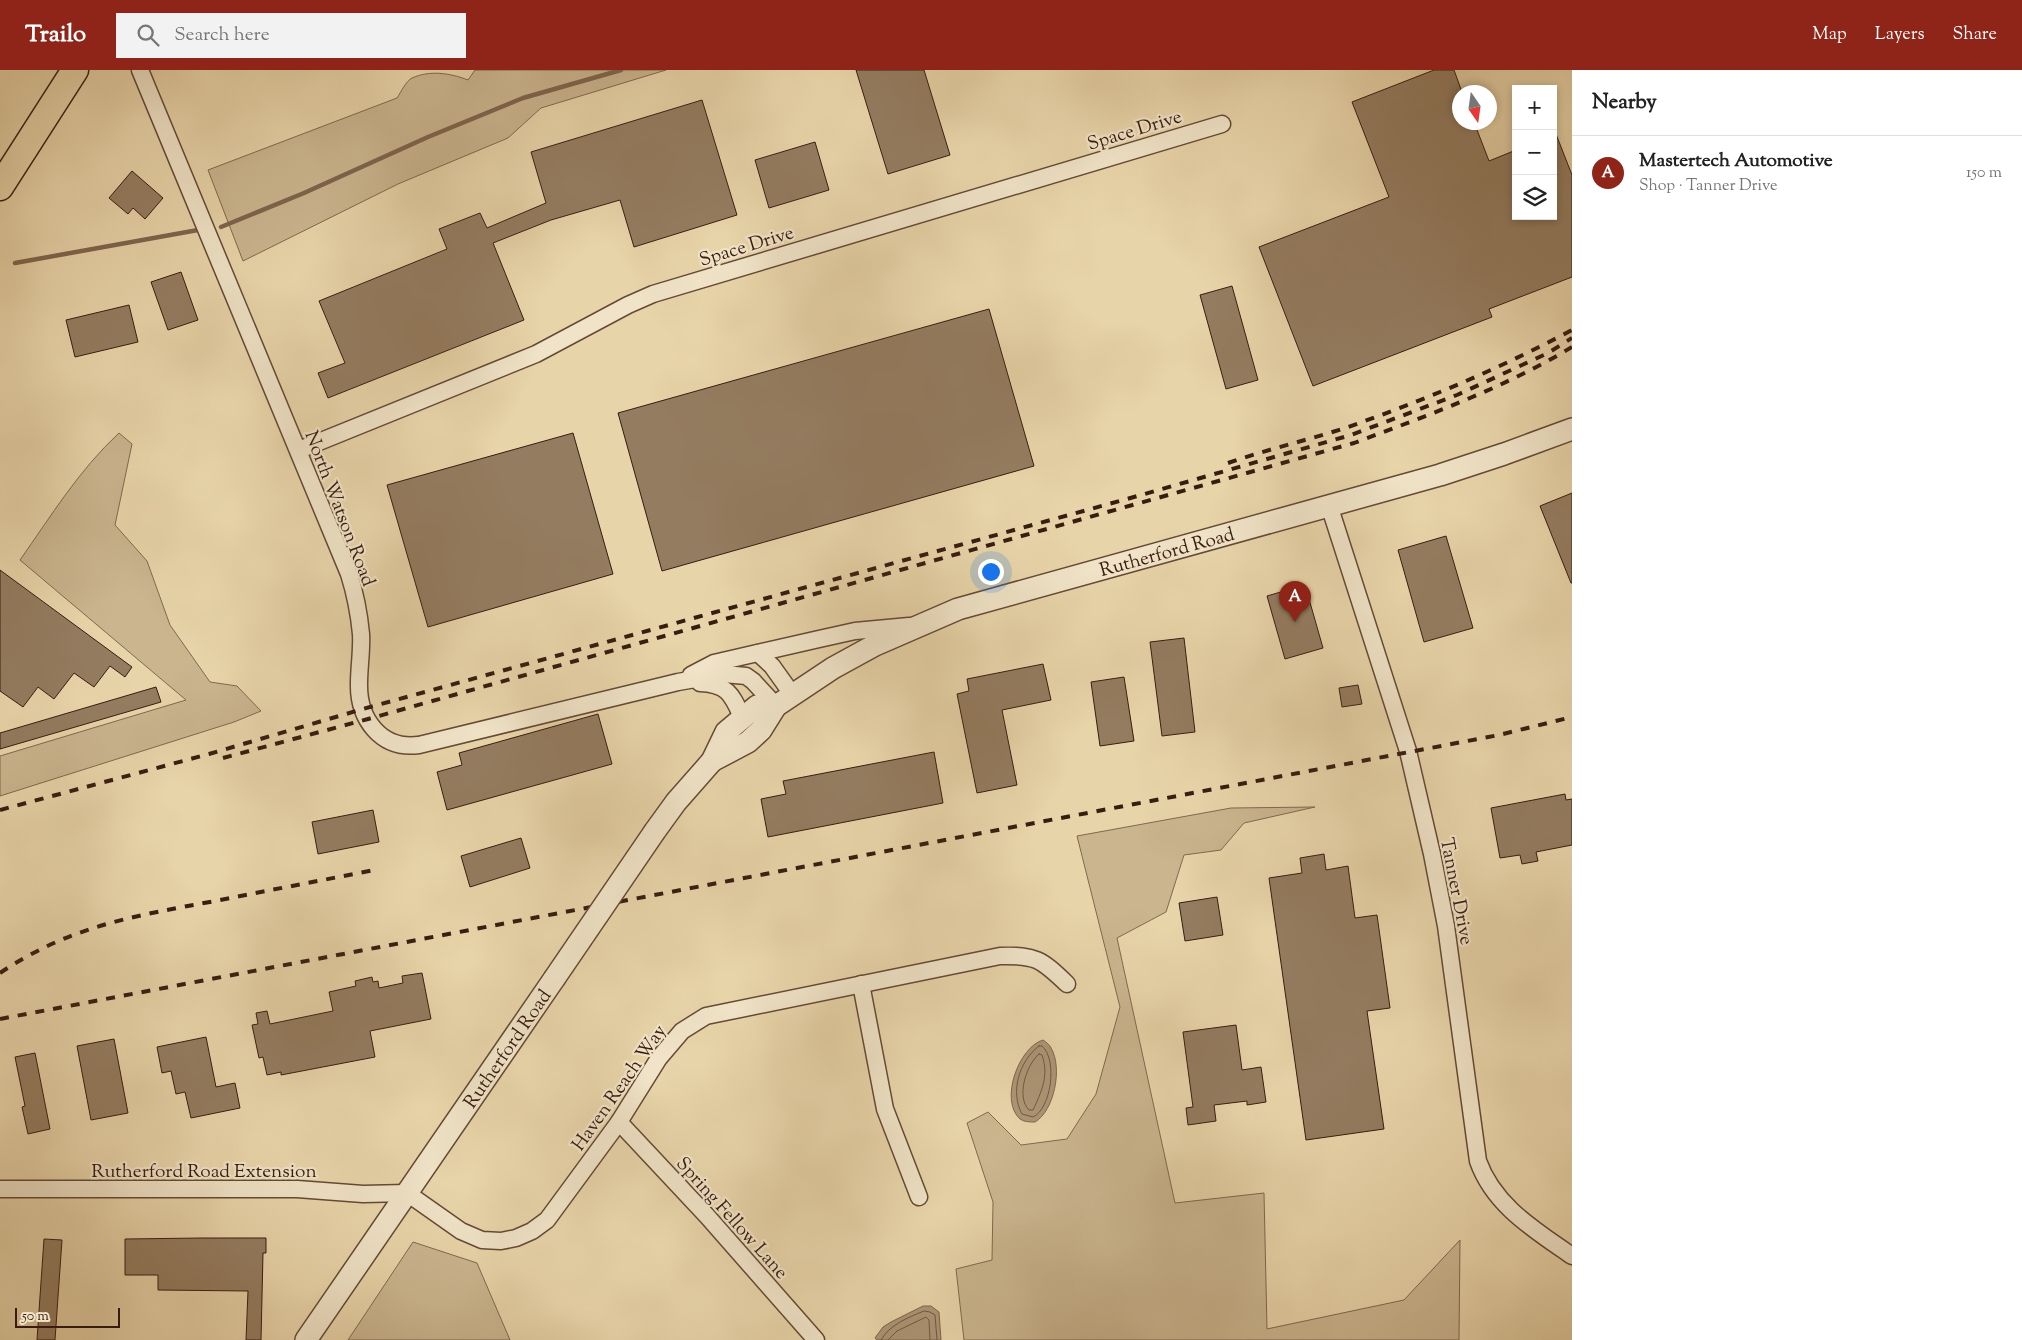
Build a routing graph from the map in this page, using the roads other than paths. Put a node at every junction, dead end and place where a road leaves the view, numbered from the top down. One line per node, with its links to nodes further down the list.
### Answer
1 (75, 70): 4 (main road)
2 (140, 70): 6 (street, North Watson Road)
3 (1222, 124): 6 (street, Space Drive)
4 (0, 187)
5 (1572, 429): 7 (street, Rutherford Road)
6 (299, 450): 10 (street, North Watson Road)
7 (1329, 505): 8 (street, Rutherford Road); 20 (street, Tanner Drive)
8 (920, 625): 9 (street, North Watson Road); 11 (street, Rutherford Road)
9 (758, 653): 10 (street, North Watson Road); 11 (street)
10 (678, 682): 11 (street, North Watson Road); 12 (street, North Watson Road)
11 (784, 700): 12 (street, Rutherford Road); 13 (street, Rutherford Road)
12 (742, 717): 13 (street, Rutherford Road)
13 (712, 761): 18 (street, Rutherford Road, bridge)
14 (861, 984): 15 (street, Haven Reach Way); 16 (street, Haven Reach Way); 19 (street)
15 (1067, 984)
16 (619, 1122): 18 (street, Haven Reach Way); 22 (street, Spring Fellow Lane)
17 (0, 1189): 18 (street, Rutherford Road Extension)
18 (408, 1193): 21 (street, Rutherford Road)
19 (919, 1197)
20 (1572, 1256)
21 (306, 1340)
22 (816, 1340)

